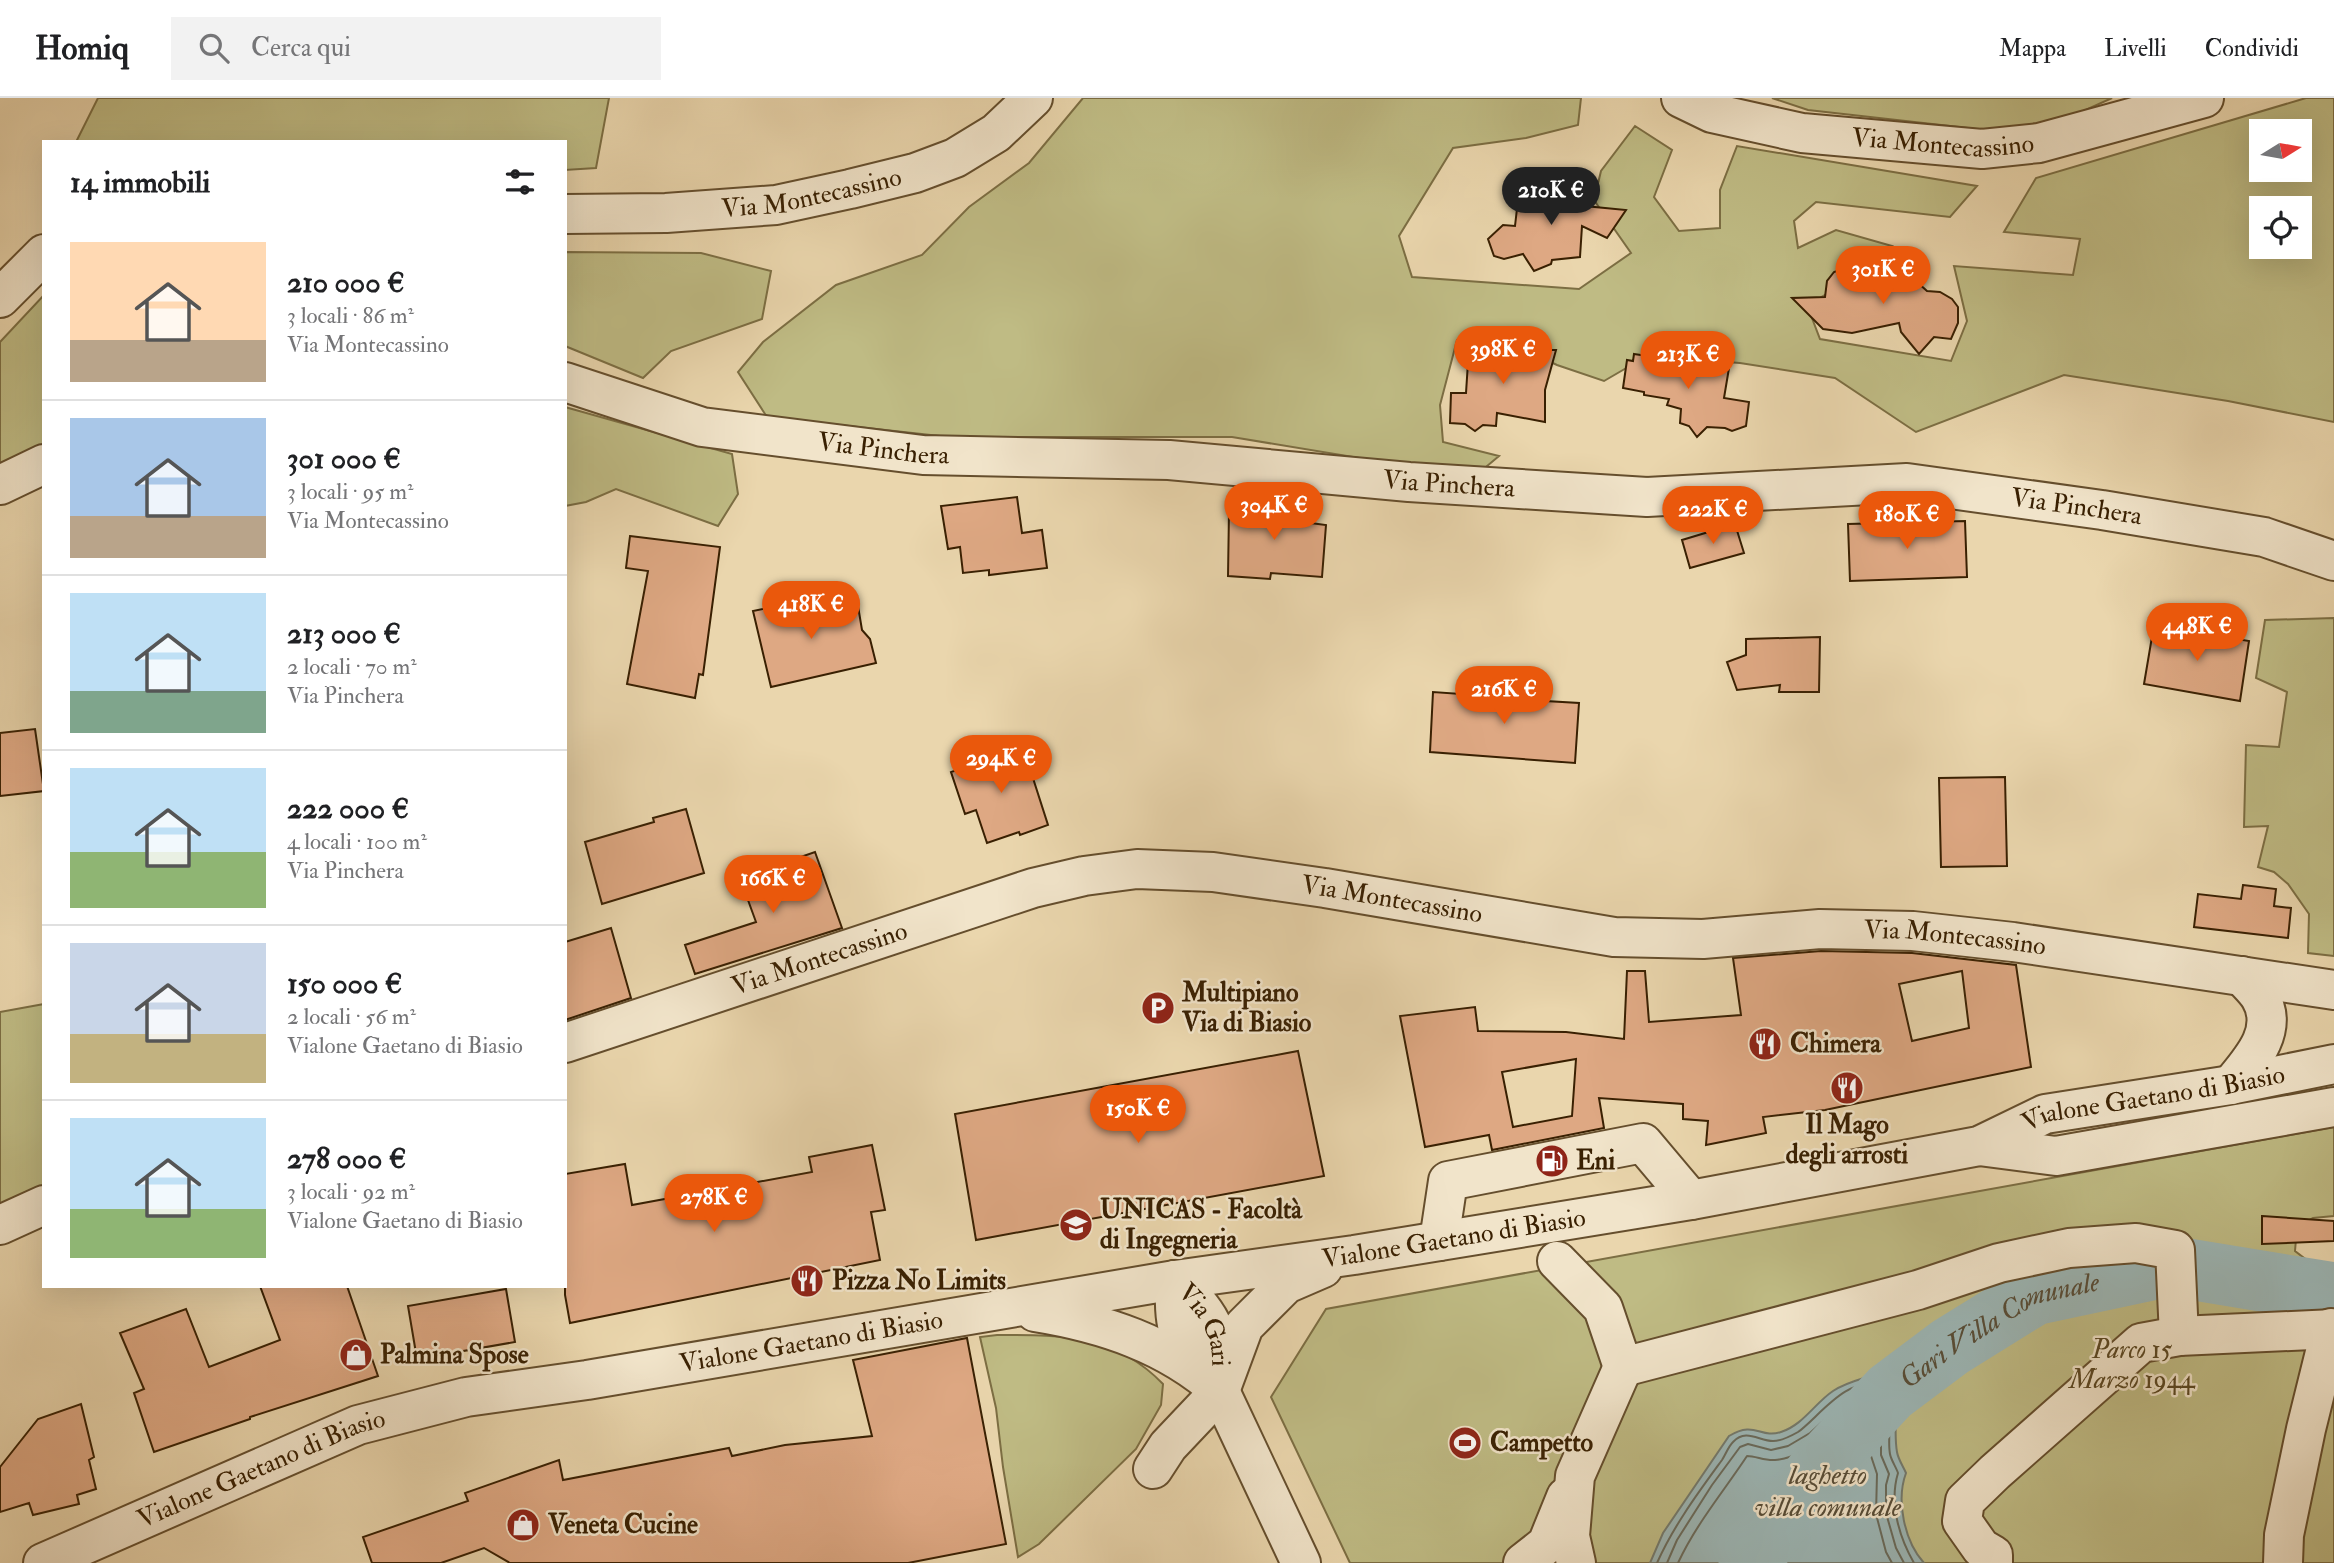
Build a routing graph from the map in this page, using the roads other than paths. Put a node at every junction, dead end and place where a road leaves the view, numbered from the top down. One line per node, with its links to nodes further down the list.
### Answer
1 (1033, 98): 4 (street, Via Montecassino)
2 (1681, 98): 3 (street, Via Montecassino)
3 (2204, 98)
4 (567, 214)
5 (42, 256): 6 (street)
6 (0, 298)
7 (567, 383): 10 (street, Via Pinchera)
8 (42, 465): 9 (street)
9 (0, 485)
10 (2334, 561)
11 (2242, 975): 12 (street, Via Montecassino); 13 (street, Via Montecassino); 15 (street)
12 (2334, 990)
13 (567, 1042)
14 (2334, 1064): 15 (street, Vialone Gaetano di Biasio)
15 (2231, 1084): 17 (street, Vialone Gaetano di Biasio)
16 (2334, 1107): 17 (street, Vialone Gaetano di Biasio)
17 (1979, 1146): 18 (street, Vialone Gaetano di Biasio)
18 (1691, 1199): 21 (street, Vialone Gaetano di Biasio); 21 (street)
19 (42, 1206): 20 (street)
20 (0, 1226)
21 (1439, 1241): 22 (street, Vialone Gaetano di Biasio)
22 (1354, 1255): 24 (street, Vialone Gaetano di Biasio); 29 (street, Via Gari)
23 (1557, 1261): 28 (street)
24 (1175, 1280): 25 (street, Vialone Gaetano di Biasio); 29 (street, Via Gari)
25 (1009, 1308): 29 (street, Via Gari); 32 (street, Vialone Gaetano di Biasio)
26 (2178, 1320): 27 (street); 28 (street); 36 (street)
27 (2332, 1329): 37 (street)
28 (1623, 1367): 31 (street)
29 (1210, 1383): 30 (street); 33 (street, Via Gari)
30 (1153, 1469)
31 (1575, 1476): 34 (street); 35 (street)
32 (43, 1563)
33 (1301, 1563)
34 (1523, 1563)
35 (1576, 1563)
36 (1993, 1563)
37 (2283, 1563)

